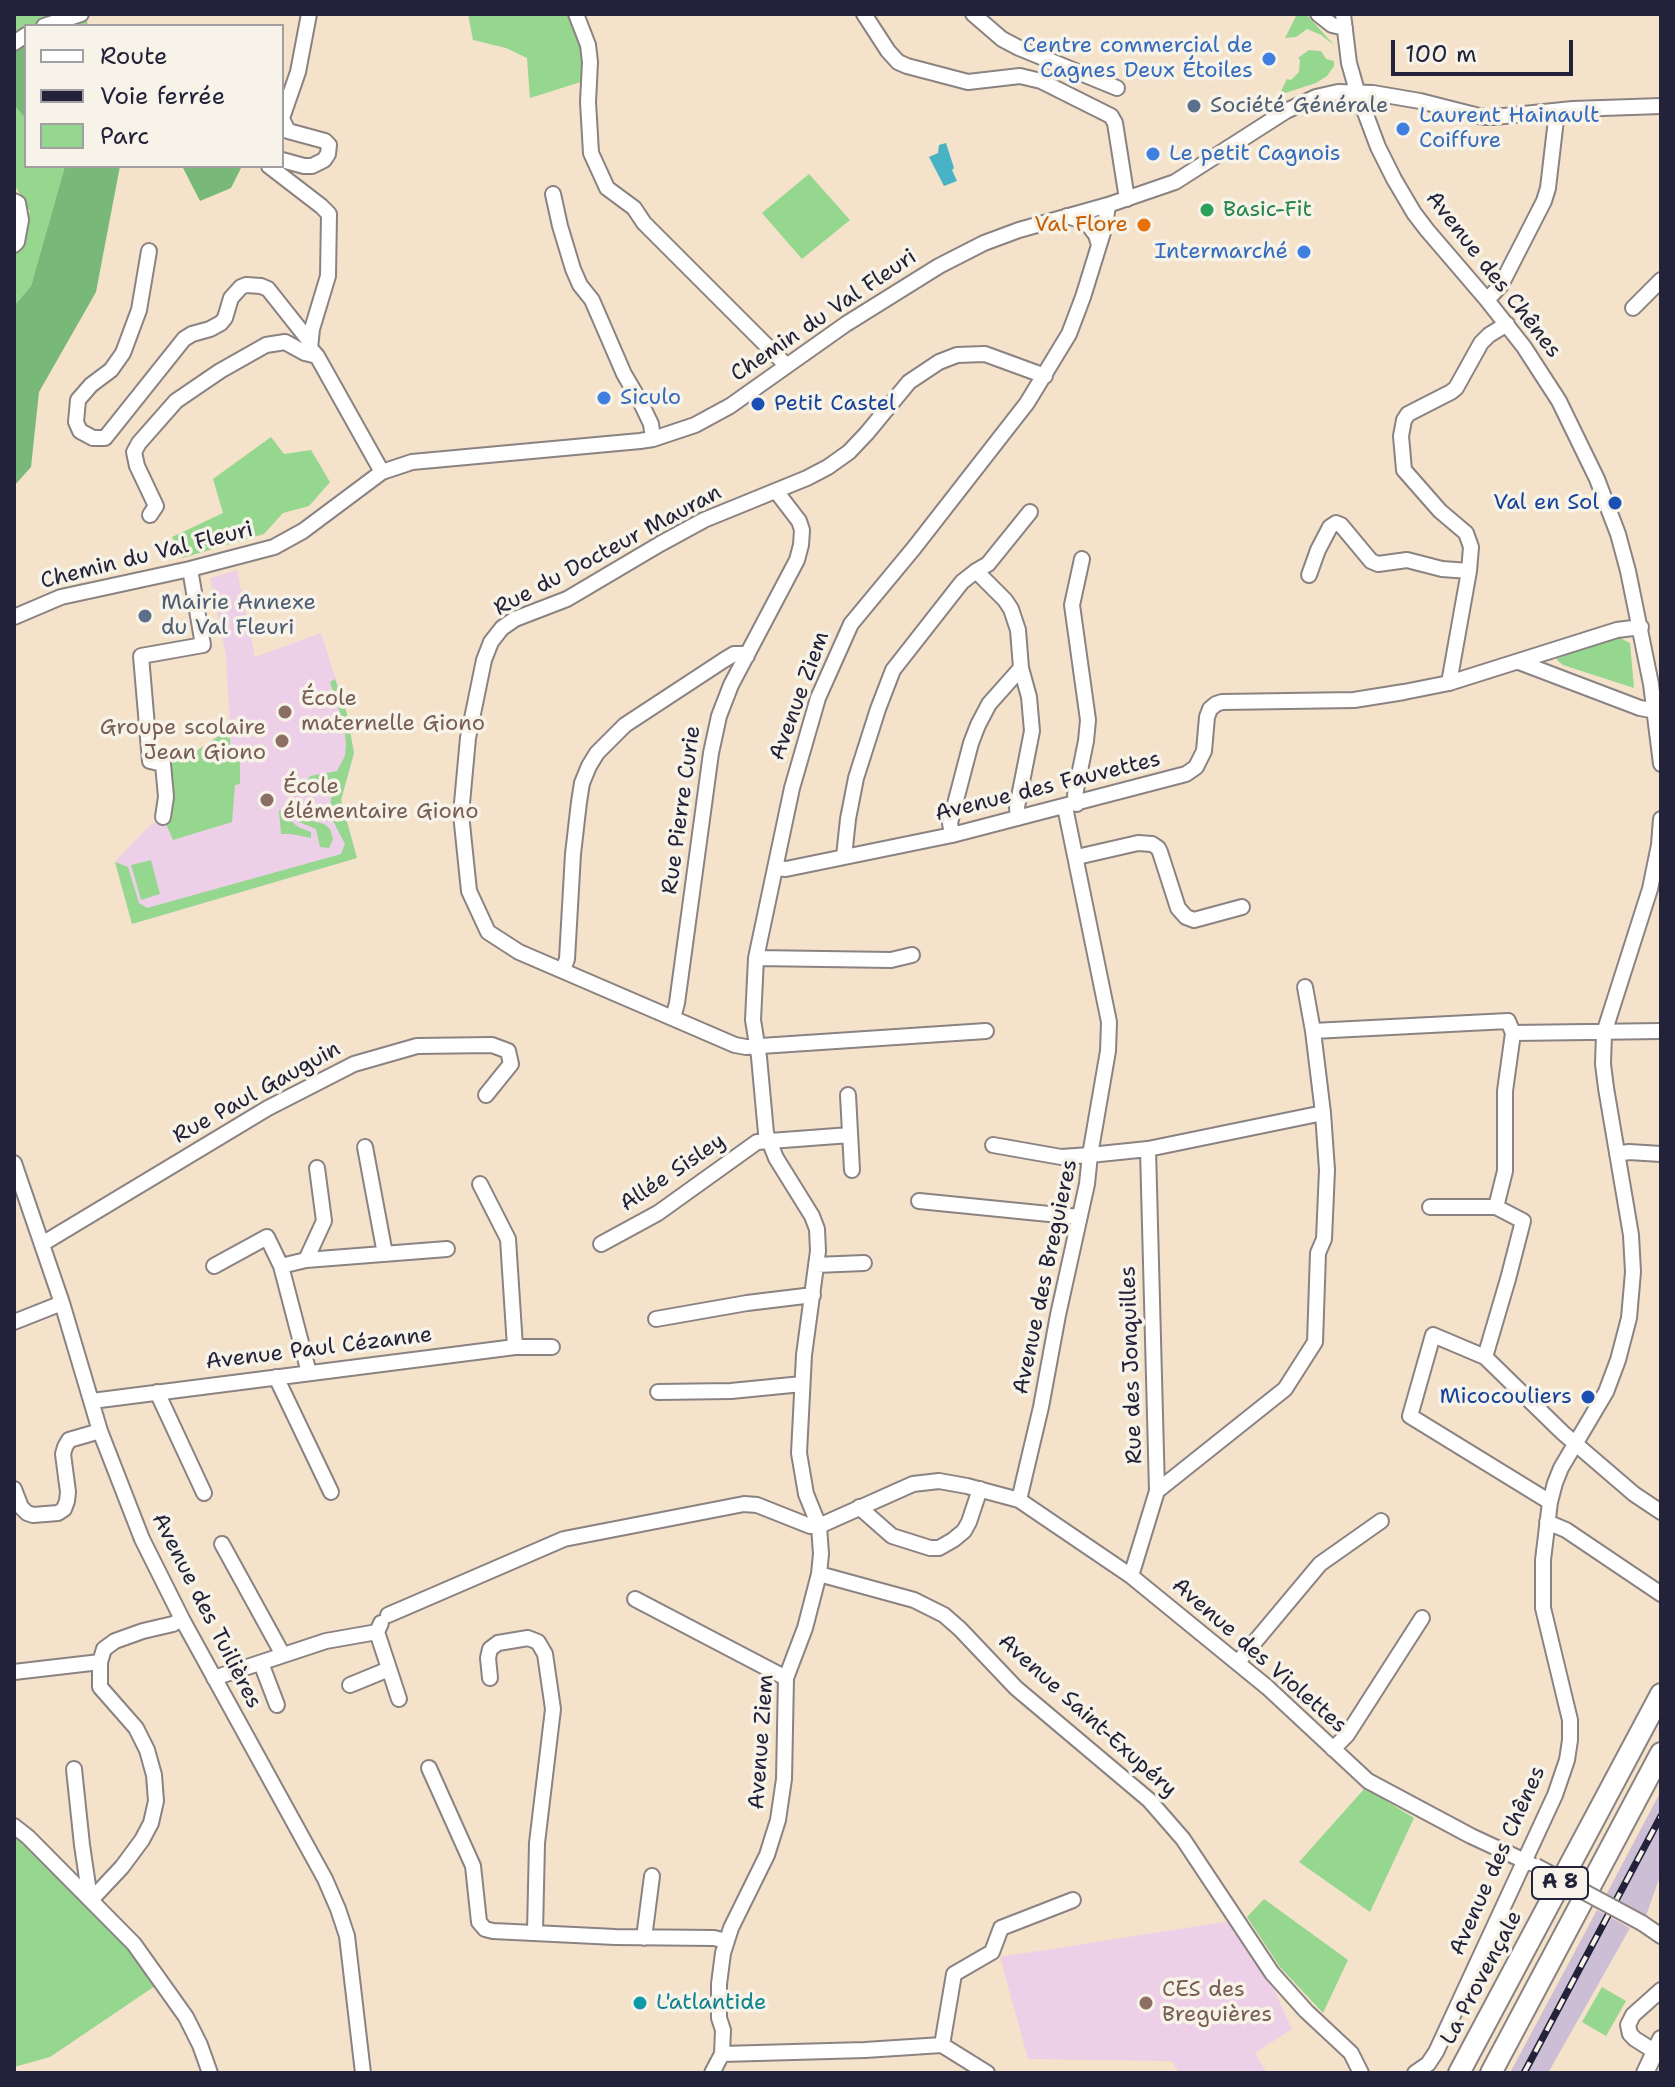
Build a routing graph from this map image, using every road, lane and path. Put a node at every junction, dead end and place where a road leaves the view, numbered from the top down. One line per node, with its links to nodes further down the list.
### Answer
1 (81, 14): 8 (street)
2 (309, 14): 12 (street)
3 (576, 14): 31 (street)
4 (864, 14): 18 (street)
5 (973, 14): 9 (street)
6 (1318, 14): 7 (street)
7 (1344, 21): 10 (street, Avenue des Chênes)
8 (50, 24)
9 (1117, 88)
10 (1357, 91): 13 (street, Chemin du Val Fleuri); 18 (street, Chemin du Val Fleuri); 26 (street, Avenue des Chênes)
11 (1661, 106): 13 (street, Chemin du Val Fleuri)
12 (284, 108)
13 (1557, 111): 26 (street)
14 (284, 122): 15 (street)
15 (284, 161)
16 (272, 168): 29 (street)
17 (553, 194): 33 (street)
18 (1127, 199): 20 (street, Chemin du Val Fleuri)
19 (14, 201): 22 (street)
20 (1108, 205): 21 (street, Chemin du Val Fleuri); 23 (street, Avenue Ziem)
21 (1066, 216): 23 (street); 31 (street, Chemin du Val Fleuri)
22 (14, 245)
23 (1099, 246): 32 (street, Avenue Ziem)
24 (149, 251): 29 (street)
25 (1661, 280): 27 (street)
26 (1487, 300): 28 (street, Avenue des Chênes)
27 (1633, 308)
28 (1507, 324): 41 (street); 44 (street, Avenue des Chênes)
29 (310, 342): 30 (street)
30 (317, 356): 34 (street); 37 (street)
31 (786, 365): 33 (street, Chemin du Val Fleuri)
32 (1045, 376): 35 (street, Rue du Docteur Mauran); 58 (street, Avenue Ziem)
33 (653, 439): 34 (street, Chemin du Val Fleuri)
34 (382, 472): 39 (street, Chemin du Val Fleuri)
35 (776, 491): 45 (street, Rue Pierre Curie); 62 (street, Rue du Docteur Mauran)
36 (1030, 512): 40 (street)
37 (150, 515)
38 (1082, 559): 51 (street)
39 (190, 569): 43 (street, Chemin du Val Fleuri); 52 (street)
40 (976, 571): 47 (street); 56 (street)
41 (1469, 571): 42 (street); 48 (street)
42 (1309, 575)
43 (14, 617)
44 (1641, 627): 46 (street, Avenue des Fauvettes); 49 (street, Avenue des Chênes)
45 (747, 656): 62 (street); 64 (street, Rue Pierre Curie)
46 (1519, 662): 48 (street, Avenue des Fauvettes); 49 (street)
47 (1021, 668): 53 (street); 55 (street)
48 (1449, 683): 51 (street, Avenue des Fauvettes)
49 (1658, 712): 50 (street, Avenue des Chênes)
50 (1661, 764)
51 (1071, 805): 53 (street, Avenue des Fauvettes); 57 (street)
52 (163, 817)
53 (1018, 818): 55 (street, Avenue des Fauvettes)
54 (1661, 819): 69 (street, Avenue des Chênes)
55 (952, 835): 56 (street, Avenue des Fauvettes)
56 (844, 857): 58 (street, Avenue des Fauvettes)
57 (1077, 857): 59 (street); 81 (street)
58 (775, 868): 61 (street, Avenue Ziem)
59 (1242, 907)
60 (912, 955): 61 (street)
61 (756, 958): 70 (street, Avenue Ziem)
62 (563, 970): 64 (street, Rue du Docteur Mauran)
63 (1305, 987): 66 (street)
64 (673, 1018): 70 (street, Rue du Docteur Mauran)
65 (986, 1031): 70 (street, Rue du Docteur Mauran)
66 (1313, 1031): 68 (street); 73 (street)
67 (1661, 1031): 69 (street)
68 (1513, 1033): 69 (street); 88 (street)
69 (1604, 1033): 79 (street, Avenue des Chênes)
70 (758, 1046): 75 (street, Avenue Ziem)
71 (486, 1095): 90 (street, Rue Paul Gauguin)
72 (848, 1095): 74 (street)
73 (1323, 1113): 78 (street, Avenue des Breguieres); 116 (street)
74 (850, 1135): 75 (street); 84 (street)
75 (768, 1140): 91 (street, Allée Sisley); 96 (street, Avenue Ziem)
76 (993, 1145): 81 (street)
77 (365, 1147): 93 (street)
78 (1148, 1149): 81 (street, Avenue des Breguieres); 116 (street, Rue des Jonquilles)
79 (1617, 1154): 80 (street); 113 (street, Avenue des Chênes)
80 (1661, 1154)
81 (1090, 1155): 89 (street, Avenue des Breguieres)
82 (14, 1163): 90 (street, Avenue des Tuilières)
83 (317, 1168): 94 (street)
84 (852, 1170)
85 (480, 1184): 103 (street)
86 (919, 1201): 89 (street)
87 (1430, 1207): 88 (street)
88 (1496, 1207): 105 (street)
89 (1079, 1217): 119 (street, Avenue des Breguieres)
90 (42, 1244): 100 (street, Avenue des Tuilières)
91 (601, 1244)
92 (447, 1249): 93 (street)
93 (385, 1254): 94 (street)
94 (306, 1260): 98 (street)
95 (864, 1263): 96 (street)
96 (816, 1265): 99 (street, Avenue Ziem)
97 (214, 1266): 98 (street)
98 (281, 1266): 106 (street)
99 (813, 1295): 101 (street); 108 (street, Avenue Ziem)
100 (62, 1303): 102 (street); 111 (street, Avenue des Tuilières)
101 (656, 1319)
102 (14, 1322)
103 (515, 1347): 104 (street, Avenue Paul Cézanne); 106 (street, Avenue Paul Cézanne)
104 (552, 1347)
105 (1485, 1357): 113 (street); 120 (street)
106 (309, 1373): 107 (street, Avenue Paul Cézanne)
107 (276, 1377): 109 (street, Avenue Paul Cézanne); 117 (street)
108 (802, 1384): 110 (street); 125 (street, Avenue Ziem)
109 (157, 1392): 111 (street, Avenue Paul Cézanne); 118 (street)
110 (658, 1392)
111 (92, 1401): 112 (street, Avenue des Tuilières)
112 (100, 1431): 114 (street); 132 (street, Avenue des Tuilières)
113 (1576, 1444): 120 (street, Avenue des Chênes); 122 (street)
114 (14, 1489)
115 (980, 1489): 119 (street, Avenue des Violettes); 121 (street, Avenue des Violettes); 121 (street)
116 (1157, 1491): 128 (street, Rue des Jonquilles)
117 (331, 1492)
118 (204, 1493)
119 (1019, 1500): 128 (street, Avenue des Violettes)
120 (1550, 1502): 124 (street, Avenue des Chênes)
121 (859, 1507): 125 (street, Avenue des Violettes)
122 (1661, 1512)
123 (1381, 1521): 136 (street)
124 (1547, 1522): 129 (street); 152 (street, Avenue des Chênes)
125 (819, 1526): 127 (street, Avenue Ziem); 133 (street)
126 (222, 1544): 134 (street)
127 (819, 1574): 142 (street, Avenue Ziem); 168 (street, Avenue Saint-Exupéry)
128 (1131, 1576): 136 (street, Avenue des Violettes)
129 (1661, 1594)
130 (635, 1599): 142 (street)
131 (1422, 1618): 147 (street)
132 (182, 1619): 135 (street); 140 (street, Avenue des Tuilières)
133 (382, 1623): 134 (street); 138 (street)
134 (283, 1655): 137 (street)
135 (100, 1662): 139 (street); 154 (street)
136 (1238, 1662): 147 (street, Avenue des Violettes)
137 (261, 1663): 140 (street); 146 (street)
138 (389, 1669): 143 (street); 145 (street)
139 (14, 1672)
140 (214, 1678): 165 (street, Avenue des Tuilières)
141 (490, 1678): 156 (street)
142 (786, 1678): 159 (street, Avenue Ziem)
143 (350, 1685)
144 (1661, 1694): 170 (highway, La Provençale / A 8)
145 (399, 1699)
146 (277, 1705)
147 (1333, 1749): 152 (street, Avenue des Violettes)
148 (1661, 1753): 171 (highway, A 8)
149 (429, 1768): 156 (street)
150 (74, 1769): 154 (street)
151 (14, 1826): 154 (street)
152 (1529, 1863): 157 (street, Avenue des Violettes, bridge); 169 (street, Avenue des Chênes)
153 (652, 1876): 158 (street)
154 (91, 1900): 164 (street)
155 (1073, 1900): 161 (street)
156 (535, 1932): 158 (street)
157 (1661, 1936)
158 (644, 1938): 159 (street)
159 (726, 1941): 163 (street, Avenue Ziem)
160 (1661, 1990): 162 (street)
161 (942, 2045): 163 (street); 167 (street)
162 (1658, 2045): 172 (main road)
163 (722, 2054): 166 (street)
164 (210, 2073)
165 (363, 2073)
166 (712, 2073)
167 (987, 2073)
168 (1361, 2073)
169 (1415, 2073)
170 (1459, 2073)
171 (1491, 2073)
172 (1645, 2073)

